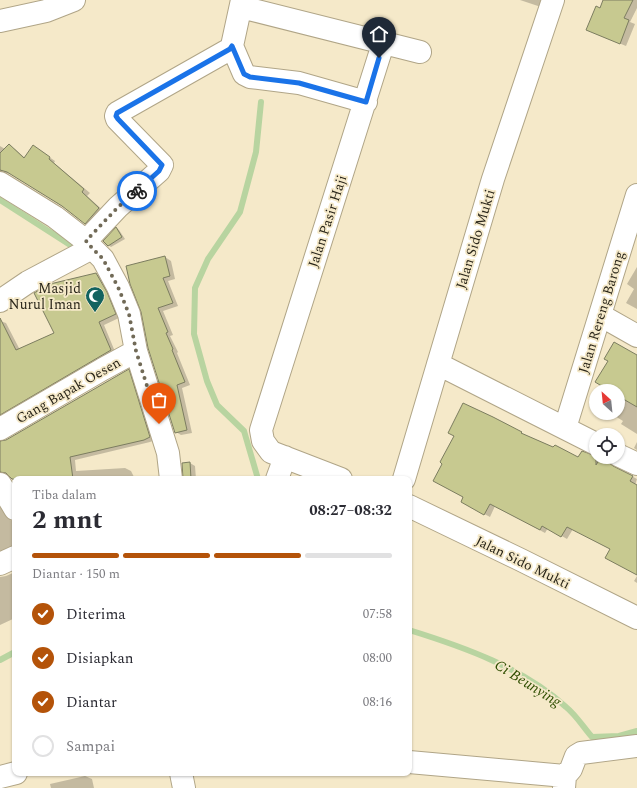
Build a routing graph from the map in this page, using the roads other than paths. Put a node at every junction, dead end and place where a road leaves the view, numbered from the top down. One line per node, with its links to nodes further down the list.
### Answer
1 (74, 0): 4 (street)
2 (553, 0): 16 (street, Jalan Sido Mukti)
3 (246, 6): 5 (street); 6 (street)
4 (0, 21)
5 (383, 44): 7 (street); 8 (street, Jalan Pasir Haji)
6 (232, 46): 8 (street); 11 (street)
7 (420, 52)
8 (366, 102): 20 (street, Jalan Pasir Haji)
9 (0, 183): 11 (street)
10 (637, 195): 13 (street, Jalan Rereng Barong)
11 (89, 244): 12 (street); 15 (street)
12 (0, 301)
13 (600, 315): 14 (street); 17 (street, Jalan Rereng Barong)
14 (637, 336)
15 (136, 351): 18 (street, Gang Bapak Oesen); 23 (street)
16 (438, 364): 17 (street); 26 (street, Jalan Sido Mukti)
17 (565, 428): 19 (street)
18 (0, 429)
19 (589, 440)
20 (285, 457): 24 (street); 25 (street, Jalan Pasir Haji)
21 (625, 458): 22 (street)
22 (637, 464)
23 (171, 476)
24 (278, 476)
25 (333, 476)
26 (405, 476)
27 (0, 484): 28 (street)
28 (12, 503)
29 (412, 507): 32 (street, Jalan Sido Mukti)
30 (12, 558): 31 (street)
31 (0, 564)
32 (637, 618)
33 (637, 746): 38 (street)
34 (412, 762): 38 (street)
35 (12, 774): 37 (street)
36 (182, 776): 39 (street)
37 (0, 777)
38 (565, 782)
39 (184, 788)

